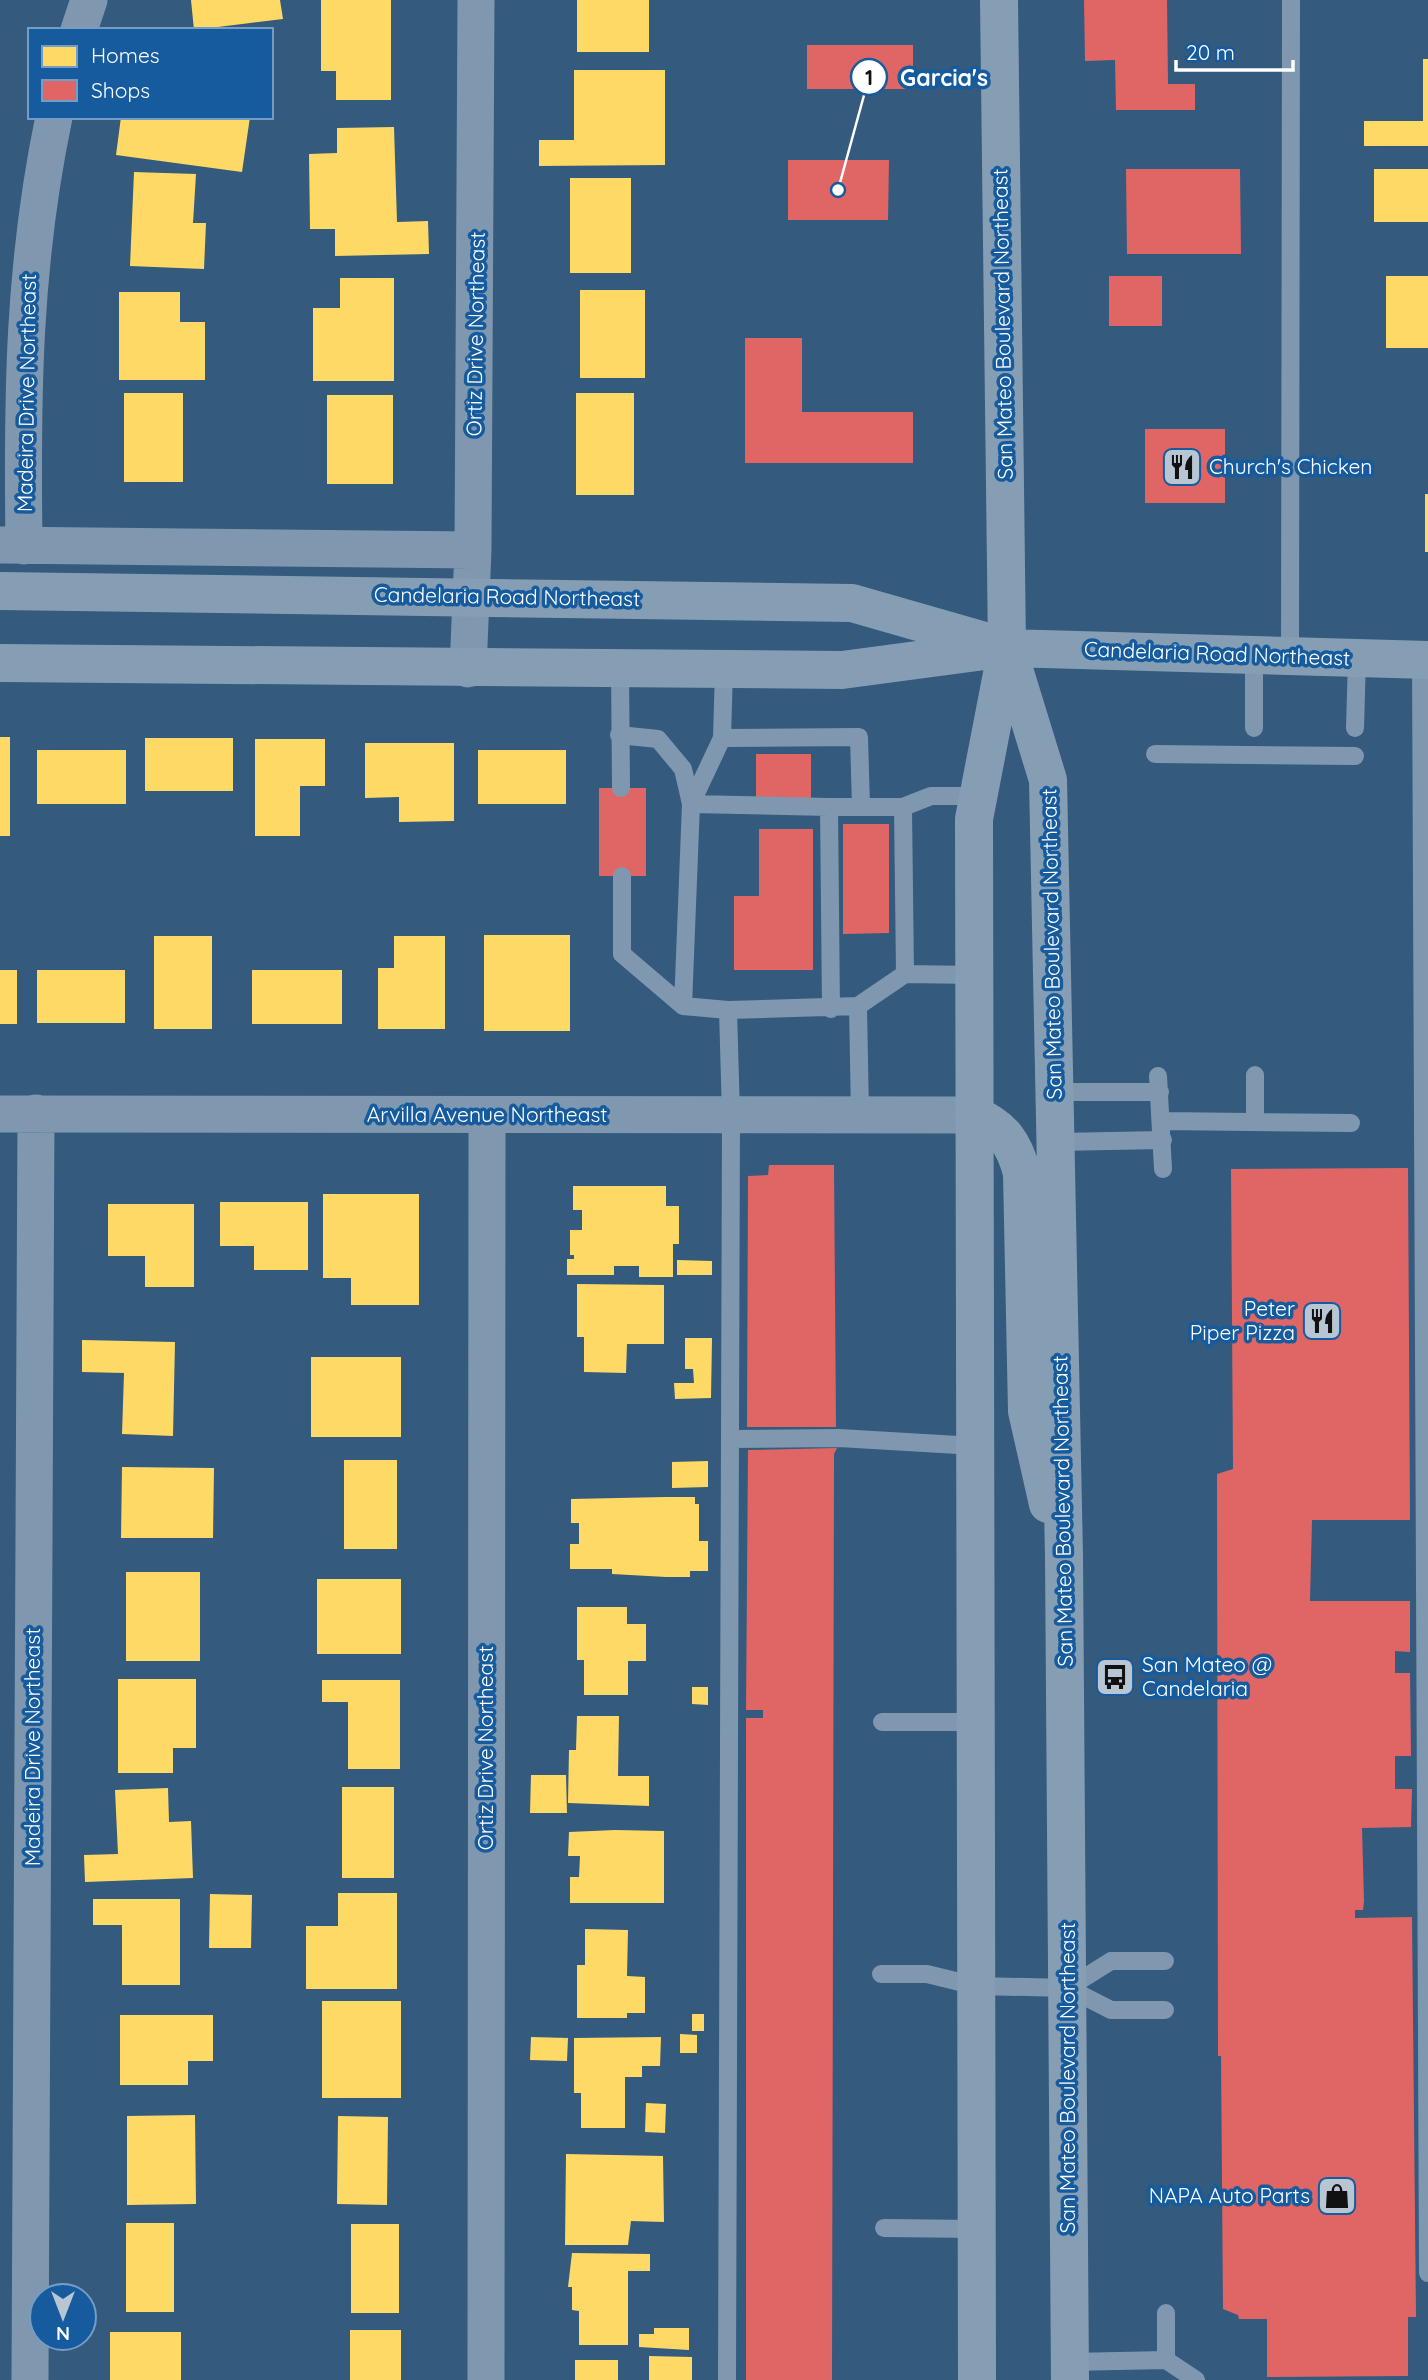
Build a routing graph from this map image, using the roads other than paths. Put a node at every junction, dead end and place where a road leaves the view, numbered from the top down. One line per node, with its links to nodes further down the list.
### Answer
1 (89, 0): 5 (street)
2 (476, 0): 8 (street, Ortiz Drive Northeast)
3 (999, 0): 11 (main road, San Mateo Boulevard Northeast)
4 (1291, 0): 12 (lane)
5 (80, 28)
6 (54, 119): 7 (street, Madeira Drive Northeast)
7 (12, 546): 8 (street)
8 (473, 550): 10 (street, Ortiz Drive Northeast)
9 (0, 591): 10 (main road, Candelaria Road Northeast)
10 (472, 596): 11 (main road, Candelaria Road Northeast); 17 (street, Ortiz Drive Northeast)
11 (1007, 648): 12 (main road, Candelaria Road Northeast); 18 (main road, Candelaria Road Northeast); 26 (main road, San Mateo Boulevard Northeast); 39 (main road, San Mateo Boulevard Northeast)
12 (1272, 657): 13 (main road, Candelaria Road Northeast); 19 (lane)
13 (1357, 658): 14 (main road, Candelaria Road Northeast); 20 (lane)
14 (1424, 660): 63 (lane)
15 (0, 663): 17 (main road, Candelaria Road Northeast)
16 (620, 668): 17 (main road, Candelaria Road Northeast); 18 (main road, Candelaria Road Northeast); 21 (lane)
17 (468, 669)
18 (724, 669): 22 (lane)
19 (1254, 728)
20 (1355, 728)
21 (619, 736): 25 (lane); 27 (lane)
22 (722, 738): 27 (lane); 29 (lane)
23 (1155, 754): 24 (lane)
24 (1355, 756)
25 (621, 788)
26 (978, 796): 30 (lane); 33 (main road, San Mateo Boulevard Northeast)
27 (691, 804): 28 (lane); 34 (lane)
28 (828, 807): 29 (lane); 36 (lane)
29 (861, 807): 30 (lane)
30 (903, 807): 32 (lane)
31 (622, 876): 34 (lane)
32 (905, 974): 33 (lane); 35 (lane)
33 (974, 975): 43 (main road, San Mateo Boulevard Northeast)
34 (684, 1006): 37 (lane)
35 (858, 1006): 36 (lane); 42 (lane)
36 (831, 1009): 37 (lane)
37 (727, 1010): 41 (lane)
38 (1255, 1076): 46 (lane)
39 (1056, 1092): 45 (lane); 49 (main road, San Mateo Boulevard Northeast)
40 (18, 1113): 44 (street, Arvilla Avenue Northeast); 67 (street, Madeira Drive Northeast)
41 (731, 1115): 42 (street, Arvilla Avenue Northeast); 44 (street, Arvilla Avenue Northeast); 51 (lane)
42 (860, 1115): 43 (street, Arvilla Avenue Northeast)
43 (974, 1115): 52 (main road, San Mateo Boulevard Northeast); 53 (main road)
44 (487, 1116): 68 (street, Ortiz Drive Northeast)
45 (1163, 1121): 46 (lane); 48 (lane)
46 (1255, 1122): 47 (lane)
47 (1351, 1123)
48 (1163, 1140): 49 (lane); 50 (lane)
49 (1057, 1142): 53 (main road, San Mateo Boulevard Northeast)
50 (1163, 1169)
51 (730, 1439): 52 (lane); 69 (lane)
52 (975, 1446): 55 (main road, San Mateo Boulevard Northeast)
53 (1064, 1556): 59 (main road, San Mateo Boulevard Northeast)
54 (882, 1721): 55 (lane)
55 (976, 1721): 58 (main road, San Mateo Boulevard Northeast)
56 (1165, 1962): 59 (lane)
57 (881, 1974): 58 (lane)
58 (976, 1986): 59 (lane); 62 (main road, San Mateo Boulevard Northeast)
59 (1068, 1988): 60 (lane); 66 (main road, San Mateo Boulevard Northeast)
60 (1165, 2010)
61 (884, 2228): 62 (lane)
62 (977, 2229): 70 (main road, San Mateo Boulevard Northeast)
63 (1428, 2273)
64 (1167, 2313): 65 (lane)
65 (1167, 2360): 66 (lane); 71 (lane); 72 (lane)
66 (1070, 2371)
67 (30, 2380)
68 (486, 2380)
69 (727, 2380)
70 (978, 2380)
71 (1167, 2380)
72 (1196, 2380)

